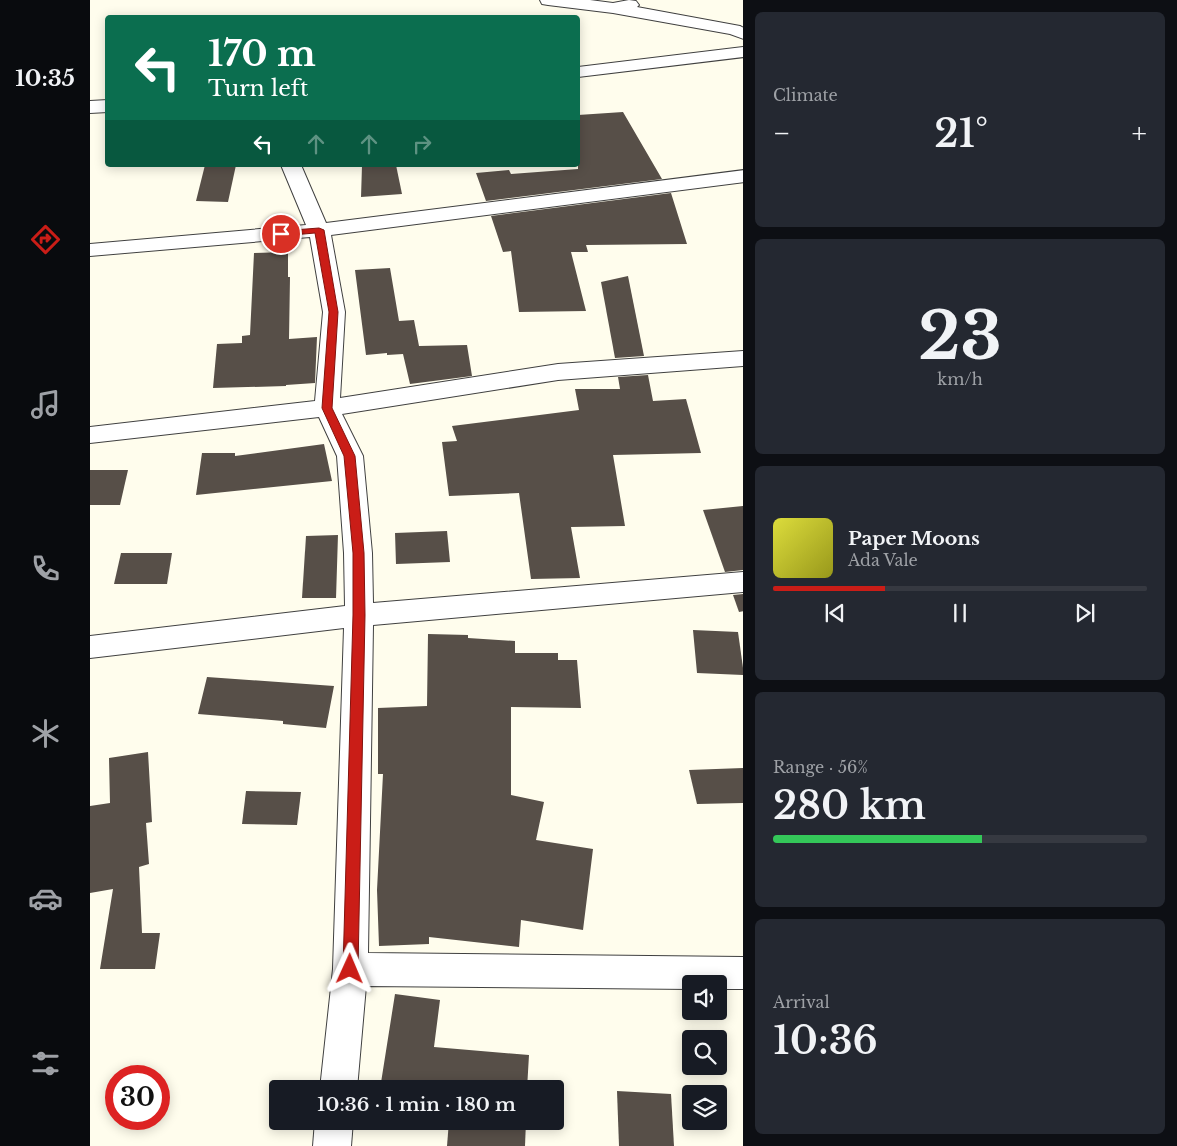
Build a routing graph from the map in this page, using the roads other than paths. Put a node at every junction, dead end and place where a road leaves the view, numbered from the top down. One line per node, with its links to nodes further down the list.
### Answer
1 (548, 0): 3 (street)
2 (651, 0): 3 (street)
3 (613, 8): 4 (street)
4 (743, 34)
5 (743, 52): 6 (street)
6 (580, 72)
7 (105, 106): 8 (street)
8 (90, 107)
9 (291, 167): 11 (street)
10 (743, 176): 11 (street)
11 (319, 230): 12 (street); 14 (street)
12 (90, 250)
13 (743, 358): 14 (street)
14 (327, 408): 15 (street); 17 (street)
15 (90, 435)
16 (743, 582): 17 (street)
17 (359, 615): 18 (street); 19 (street)
18 (90, 648)
19 (350, 969): 20 (street); 21 (street)
20 (743, 973)
21 (339, 1080)
22 (333, 1130): 23 (street)
23 (332, 1146)

